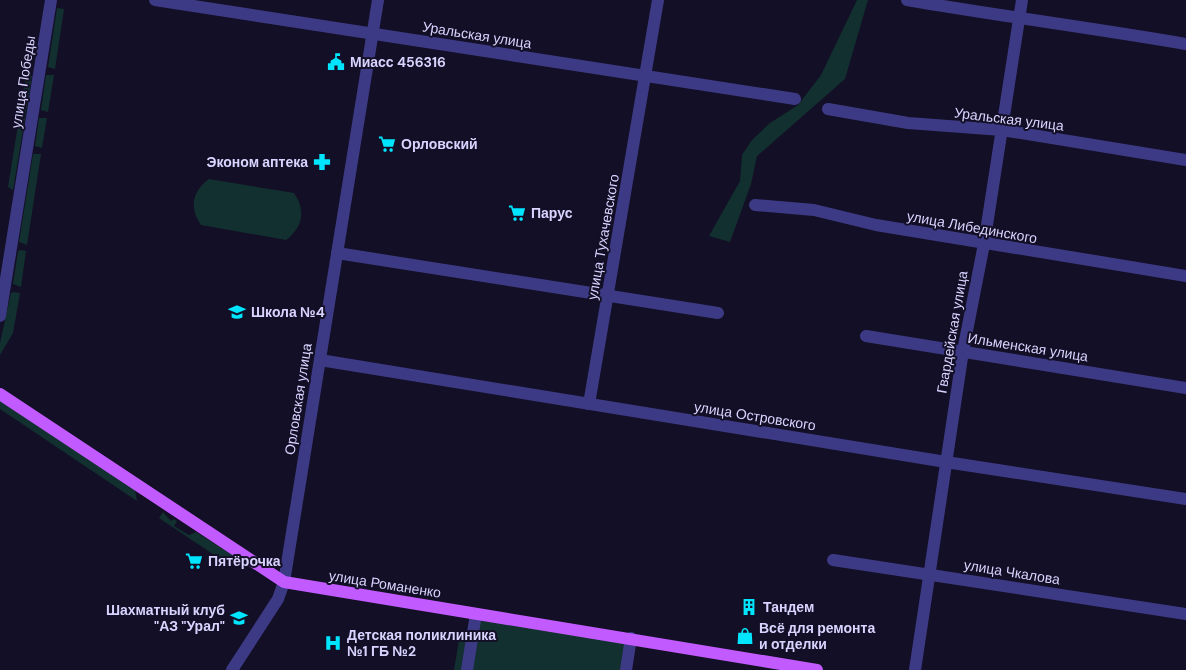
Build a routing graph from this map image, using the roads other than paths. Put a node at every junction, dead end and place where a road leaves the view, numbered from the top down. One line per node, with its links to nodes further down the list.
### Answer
1 (51, 0): 21 (street, улица Победы)
2 (155, 0): 8 (street, Уральская улица)
3 (378, 0): 8 (street, Орловская улица)
4 (658, 0): 10 (street, улица Тухачевского)
5 (907, 0): 7 (street)
6 (1022, 0): 7 (street, Гвардейская улица)
7 (1019, 19): 9 (street); 13 (street, Гвардейская улица)
8 (372, 34): 10 (street, Уральская улица); 17 (street, Орловская улица)
9 (1186, 44)
10 (646, 76): 11 (street, Уральская улица); 19 (street, улица Тухачевского)
11 (795, 99)
12 (828, 109): 13 (street, Уральская улица)
13 (1002, 130): 14 (street, Уральская улица); 16 (street, Гвардейская улица)
14 (1186, 160)
15 (755, 205): 16 (street, улица Либединского)
16 (984, 244): 18 (street, улица Либединского); 23 (street, Гвардейская улица)
17 (337, 253): 19 (street); 24 (street, Орловская улица)
18 (1186, 276)
19 (608, 296): 20 (street); 27 (street, улица Тухачевского)
20 (718, 313)
21 (0, 316)
22 (866, 336): 23 (street, Ильменская улица)
23 (962, 351): 25 (street, Ильменская улица); 28 (street, Гвардейская улица)
24 (320, 360): 27 (street, улица Островского); 32 (street, Орловская улица)
25 (1186, 388)
26 (0, 394): 32 (main road, улица Романенко)
27 (589, 404): 28 (street, улица Островского)
28 (946, 462): 29 (street, улица Островского); 31 (street, Гвардейская улица)
29 (1186, 499)
30 (833, 560): 31 (street, улица Чкалова)
31 (930, 574): 34 (street, улица Чкалова); 40 (street, Гвардейская улица)
32 (284, 582): 33 (main road, улица Романенко); 36 (street, Орловская улица)
33 (476, 614): 35 (main road, улица Романенко); 37 (street)
34 (1186, 614)
35 (631, 638): 38 (street); 39 (main road, улица Романенко)
36 (232, 670)
37 (467, 670)
38 (626, 670)
39 (817, 670)
40 (915, 670)

